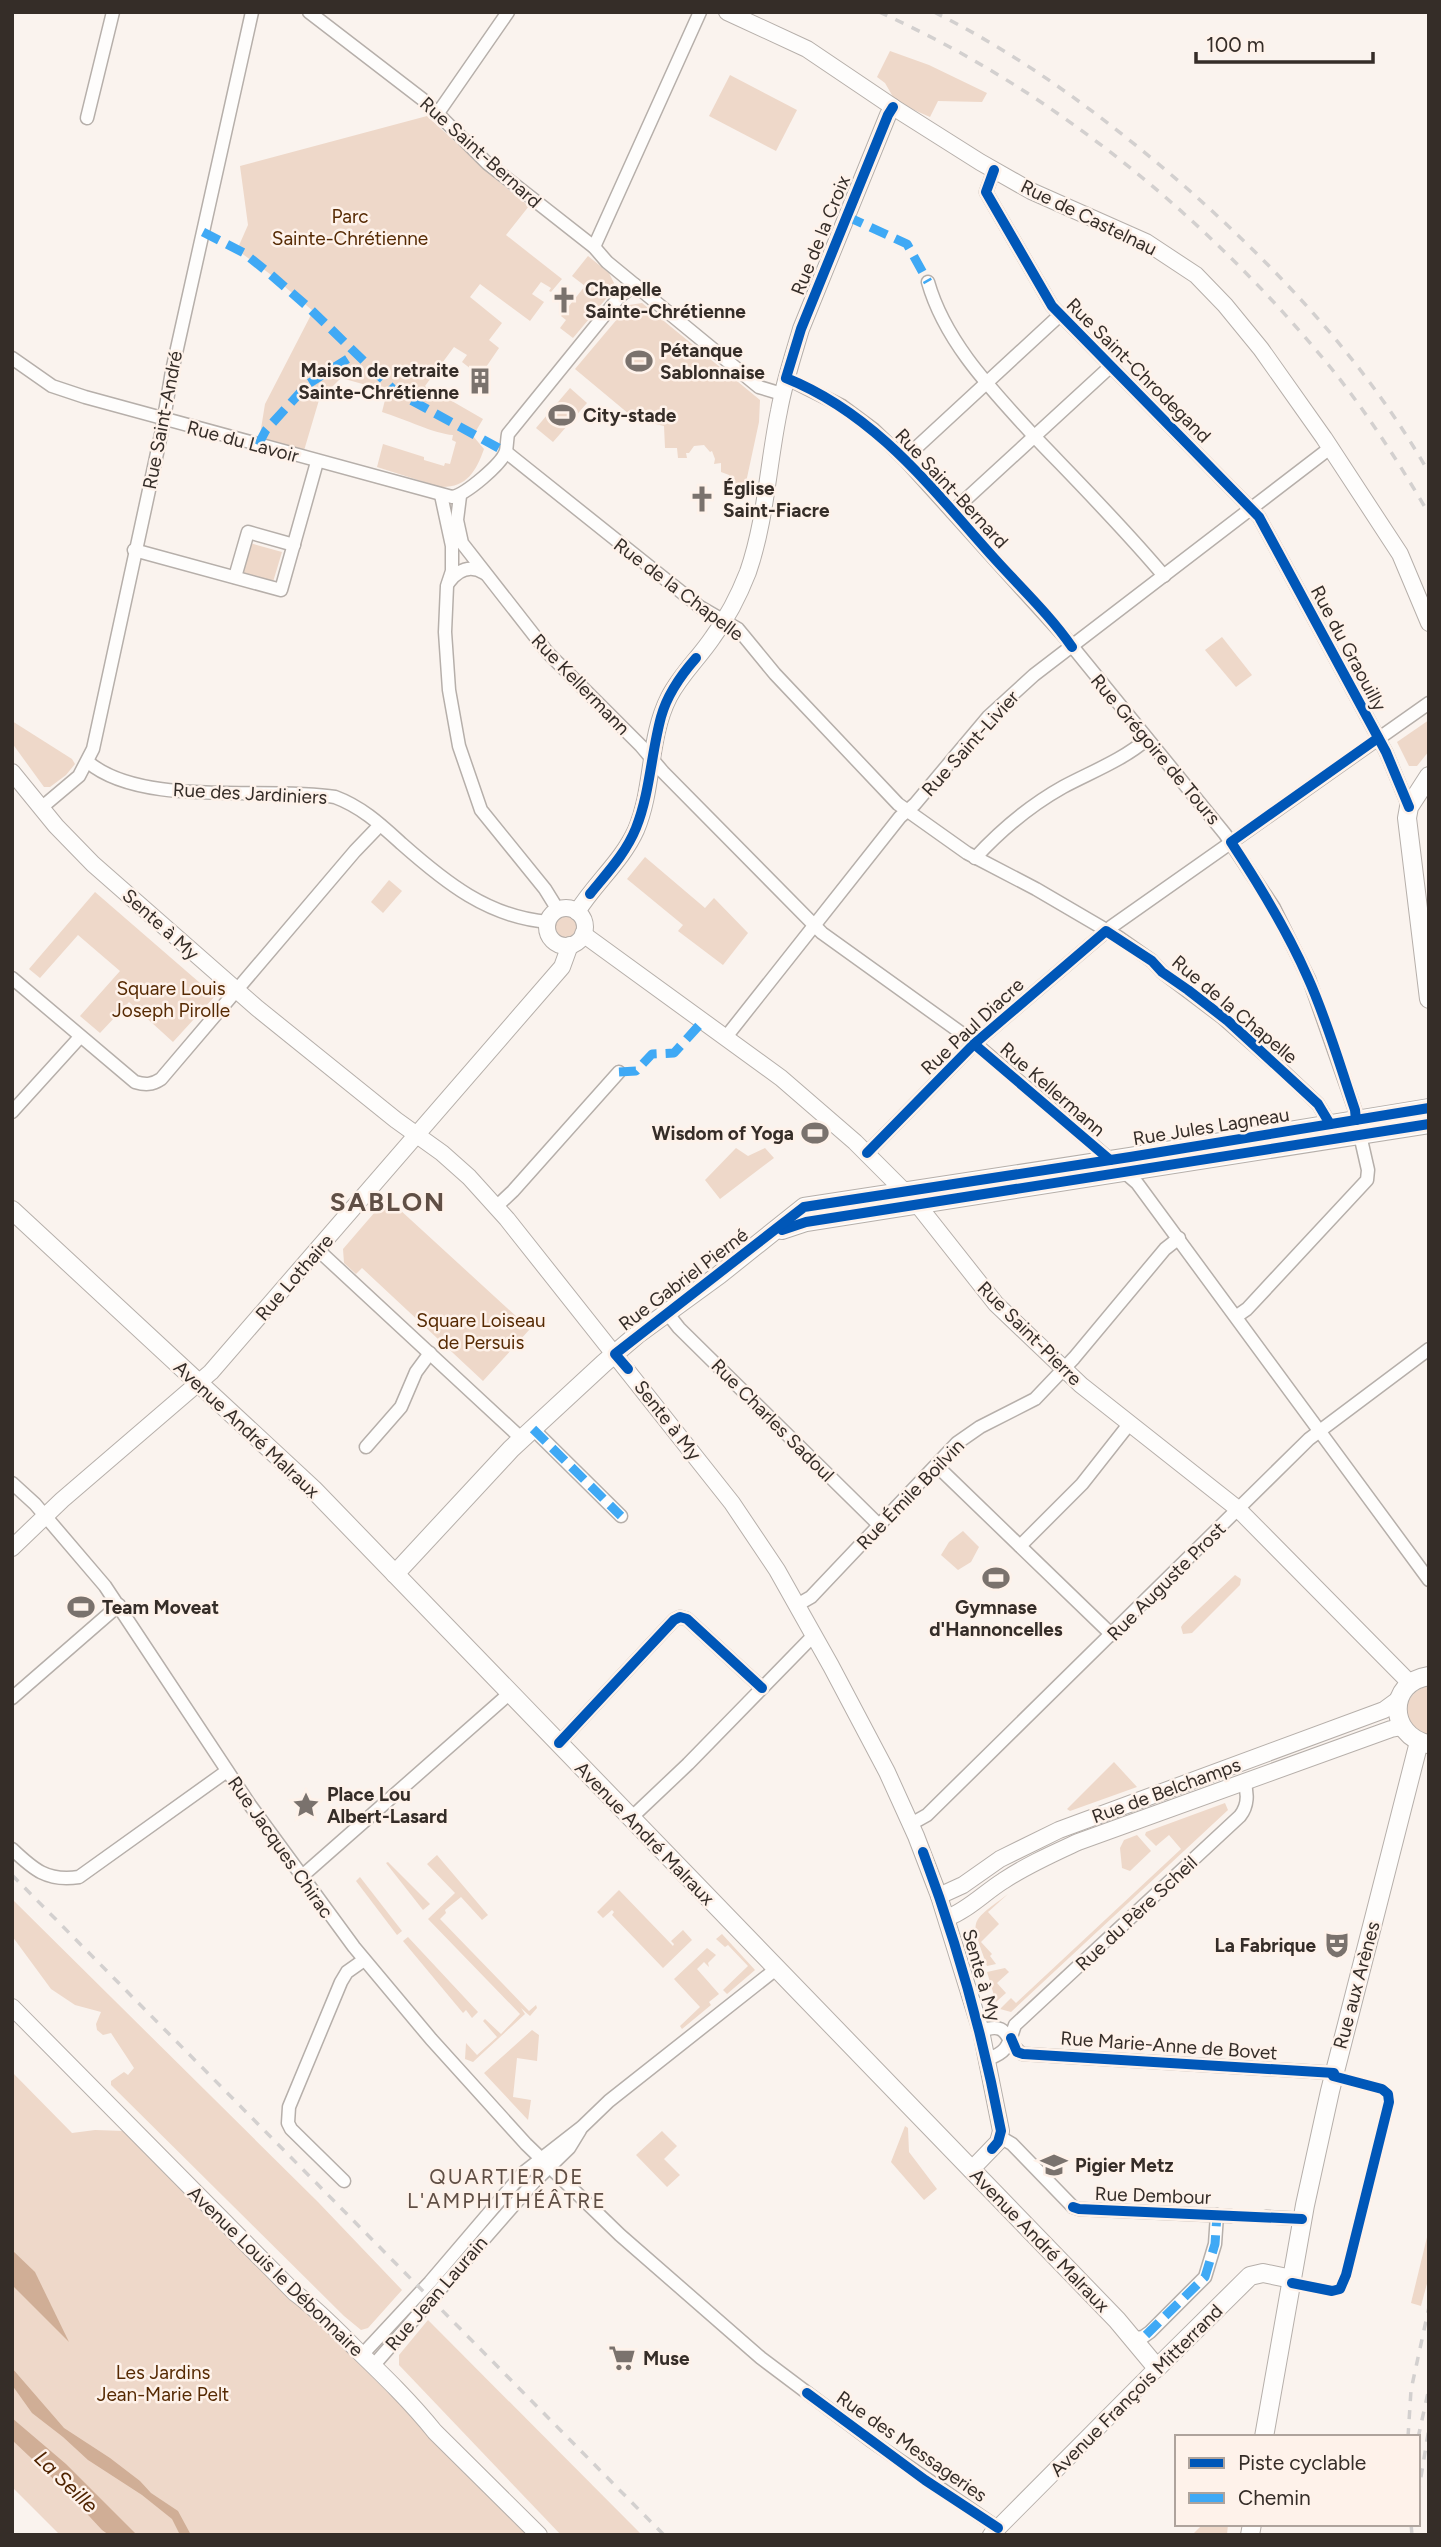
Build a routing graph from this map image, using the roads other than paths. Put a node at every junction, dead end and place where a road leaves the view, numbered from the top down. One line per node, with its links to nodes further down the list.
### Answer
1 (113, 12): 9 (street)
2 (252, 12): 19 (street, Rue Saint-André)
3 (309, 12): 8 (street, Rue Saint-Bernard)
4 (508, 12): 8 (street)
5 (700, 12): 11 (street)
6 (727, 12): 7 (street, Rue de Castelnau)
7 (893, 107): 10 (street, Rue de Castelnau); 18 (street, Rue de la Croix)
8 (438, 113): 11 (street, Rue Saint-Bernard)
9 (87, 118)
10 (994, 170): 14 (street, Rue Saint-Chrodegand); 21 (street, Rue de Castelnau)
11 (594, 247): 13 (street, Rue Saint-Bernard)
12 (928, 282): 17 (street)
13 (635, 285): 18 (street, Rue Saint-Bernard); 22 (street)
14 (1060, 314): 16 (street, Rue Saint-Chrodegand); 17 (street)
15 (12, 358): 19 (street, Rue du Lavoir)
16 (1111, 366): 20 (street); 27 (street, Rue Saint-Chrodegand)
17 (986, 384): 20 (street); 23 (street)
18 (784, 386): 23 (street, Rue Saint-Bernard); 36 (street, Rue de la Croix)
19 (163, 419): 24 (street, Rue du Lavoir); 31 (street, Rue Saint-André)
20 (1034, 436): 28 (street); 33 (street)
21 (1330, 448): 27 (street, Rue Saint-Livier); 37 (street, Rue de Castelnau)
22 (506, 453): 26 (street); 36 (street, Rue de la Chapelle)
23 (904, 459): 28 (street, Rue Saint-Bernard)
24 (317, 462): 25 (street, Rue du Lavoir); 29 (street)
25 (441, 495): 26 (street); 30 (street)
26 (460, 496): 30 (street)
27 (1252, 509): 33 (street, Rue Saint-Livier); 40 (street, Rue du Graouilly)
28 (952, 512): 38 (street, Rue Saint-Bernard)
29 (294, 545): 34 (street); 34 (street)
30 (457, 545): 32 (street, Rue Kellermann); 35 (street)
31 (135, 551): 34 (street); 43 (street, Rue Saint-André)
32 (484, 573): 35 (street); 42 (street, Rue Kellermann)
33 (1164, 576): 38 (street, Rue Saint-Livier)
34 (235, 577)
35 (447, 586): 53 (street)
36 (724, 621): 42 (street, Rue de la Croix); 48 (street, Rue de la Chapelle)
37 (1429, 623)
38 (1072, 647): 41 (street, Rue Grégoire de Tours); 48 (street, Rue Saint-Livier)
39 (1429, 703): 40 (street, Rue Paul Diacre)
40 (1378, 738): 46 (street, Rue du Graouilly); 50 (street, Rue Paul Diacre)
41 (1147, 739): 50 (street, Rue Grégoire de Tours); 51 (street)
42 (652, 758): 52 (street, Rue de la Croix); 54 (street, Rue Kellermann)
43 (88, 762): 47 (street, Rue Saint-André); 49 (street, Rue des Jardiniers)
44 (12, 772): 47 (street, Sente à My)
45 (1429, 776): 46 (main road)
46 (1409, 807): 58 (main road)
47 (41, 808): 60 (street, Sente à My)
48 (908, 810): 51 (street, Rue de la Chapelle); 54 (street, Rue Saint-Livier)
49 (380, 825): 53 (street, Rue des Jardiniers); 60 (street)
50 (1231, 842): 55 (street, Rue Paul Diacre); 70 (street, Rue Grégoire de Tours)
51 (975, 858): 55 (street, Rue de la Chapelle)
52 (578, 912): 53 (street); 56 (street)
53 (553, 916): 57 (street)
54 (814, 925): 63 (street, Rue Saint-Livier); 64 (street, Rue Kellermann)
55 (1107, 931): 64 (street, Rue Paul Diacre); 68 (street, Rue de la Chapelle)
56 (583, 934): 57 (street); 63 (street, Rue Saint-Pierre)
57 (563, 944): 71 (street, Rue Lothaire)
58 (1427, 977): 61 (main road)
59 (12, 978): 62 (street)
60 (237, 992): 62 (street); 71 (street, Sente à My)
61 (1429, 999)
62 (80, 1037): 67 (street)
63 (726, 1037): 72 (street, Rue Saint-Pierre)
64 (974, 1044): 72 (street, Rue Paul Diacre); 73 (street, Rue Kellermann)
65 (619, 1072): 77 (street)
66 (1429, 1108): 70 (main road)
67 (12, 1112)
68 (1330, 1124): 70 (main road, Rue Jules Lagneau); 73 (main road, Rue Jules Lagneau)
69 (1429, 1124): 70 (main road)
70 (1358, 1127): 74 (main road, Rue Jules Lagneau); 83 (street, Rue Grégoire de Tours)
71 (417, 1134): 77 (street, Sente à My); 81 (street, Rue Lothaire)
72 (867, 1153): 75 (street, Rue Saint-Pierre)
73 (1110, 1160): 74 (street, Rue Kellermann); 75 (main road, Rue Jules Lagneau)
74 (1125, 1171): 76 (main road, Rue Jules Lagneau); 80 (street, Rue Kellermann)
75 (904, 1191): 76 (street, Rue Saint-Pierre); 79 (main road, Rue Gabriel Pierné)
76 (917, 1204): 79 (main road, Rue Gabriel Pierné); 87 (street, Rue Saint-Pierre)
77 (496, 1207): 86 (street, Sente à My)
78 (12, 1210): 88 (main road, Avenue André Malraux)
79 (772, 1234): 82 (main road, Rue Gabriel Pierné)
80 (1179, 1238): 83 (street, Rue Kellermann); 87 (street, Rue Émile Boilvin)
81 (317, 1250): 85 (street); 88 (street, Rue Lothaire)
82 (668, 1314): 86 (main road, Rue Gabriel Pierné); 98 (street, Rue Charles Sadoul)
83 (1237, 1316): 90 (street, Rue Kellermann)
84 (1429, 1349): 90 (street, Rue Auguste Prost)
85 (430, 1353): 91 (street); 92 (street)
86 (615, 1354): 91 (main road, Rue Gabriel Pierné); 104 (street, Sente à My)
87 (1065, 1369): 89 (street, Rue Saint-Pierre); 93 (street, Rue Émile Boilvin)
88 (199, 1383): 97 (street, Rue Lothaire); 101 (main road, Avenue André Malraux)
89 (1130, 1423): 95 (street, Rue Saint-Pierre); 99 (street)
90 (1320, 1430): 95 (street, Rue Auguste Prost); 102 (street, Rue Kellermann)
91 (527, 1434): 96 (street); 101 (main road, Rue Gabriel Pierné)
92 (366, 1447)
93 (937, 1466): 98 (street, Rue Émile Boilvin); 99 (street)
94 (12, 1483): 97 (street, Rue Jacques Chirac)
95 (1238, 1509): 106 (street, Rue Auguste Prost); 108 (street, Rue Saint-Pierre)
96 (621, 1516)
97 (46, 1517): 100 (street, Rue Lothaire); 103 (street, Rue Jacques Chirac)
98 (879, 1525): 104 (street, Rue Émile Boilvin)
99 (1020, 1546): 106 (street)
100 (12, 1548)
101 (395, 1574): 110 (main road, Avenue André Malraux)
102 (1429, 1580)
103 (119, 1605): 111 (street); 117 (street, Rue Jacques Chirac)
104 (797, 1605): 105 (street, Sente à My)
105 (814, 1635): 109 (street); 121 (street, Sente à My)
106 (1112, 1635): 121 (street, Rue Auguste Prost)
107 (1429, 1676): 108 (main road)
108 (1410, 1683): 112 (main road)
109 (762, 1688): 114 (street); 120 (street)
110 (510, 1693): 114 (main road, Avenue André Malraux); 124 (street)
111 (12, 1698)
112 (1399, 1699): 113 (main road); 116 (street, Rue de Belchamps)
113 (1402, 1727): 115 (main road); 118 (street, Rue de Belchamps)
114 (559, 1743): 120 (main road, Avenue André Malraux)
115 (1424, 1743): 133 (main road, Rue aux Arènes)
116 (1238, 1763): 118 (street); 119 (street, Rue de Belchamps)
117 (227, 1771): 123 (street); 124 (street, Rue Jacques Chirac)
118 (1244, 1782): 122 (street, Rue de Belchamps); 131 (street, Rue du Père Scheil)
119 (1096, 1816): 122 (street); 125 (street, Rue de Belchamps)
120 (631, 1818): 128 (main road, Avenue André Malraux)
121 (911, 1824): 125 (street, Sente à My)
122 (1102, 1833): 126 (street, Rue de Belchamps)
123 (12, 1849)
124 (301, 1877): 127 (street, Rue Jacques Chirac)
125 (939, 1896): 126 (street, Sente à My)
126 (947, 1918): 130 (street, Sente à My)
127 (364, 1959): 135 (street, Rue Jacques Chirac); 137 (street)
128 (776, 1969): 135 (street, Rue Jean Laurain); 136 (main road, Avenue André Malraux)
129 (12, 2007): 144 (street, Avenue Louis le Débonnaire)
130 (981, 2031): 131 (street); 132 (street, Sente à My)
131 (1011, 2038): 132 (street, Rue du Père Scheil); 133 (street, Rue Marie-Anne de Bovet)
132 (988, 2060): 134 (street, Sente à My)
133 (1334, 2073): 141 (main road, Rue aux Arènes)
134 (1000, 2137): 136 (street); 138 (street, Rue Dembour)
135 (545, 2163): 144 (street, Rue Jean Laurain); 147 (street, Rue des Messageries)
136 (971, 2169): 143 (main road, Avenue André Malraux)
137 (344, 2181)
138 (1217, 2215): 139 (street, Rue Dembour); 143 (street)
139 (1231, 2216)
140 (1265, 2217): 141 (street)
141 (1302, 2219): 142 (main road, Rue aux Arènes)
142 (1292, 2278): 145 (main road, Avenue François Mitterrand); 146 (main road, Rue aux Arènes)
143 (1137, 2338): 145 (main road, Avenue André Malraux)
144 (368, 2360): 148 (street, Avenue Louis le Débonnaire)
145 (1162, 2364): 147 (street, Avenue François Mitterrand)
146 (1264, 2435)
147 (994, 2531)
148 (539, 2535)

